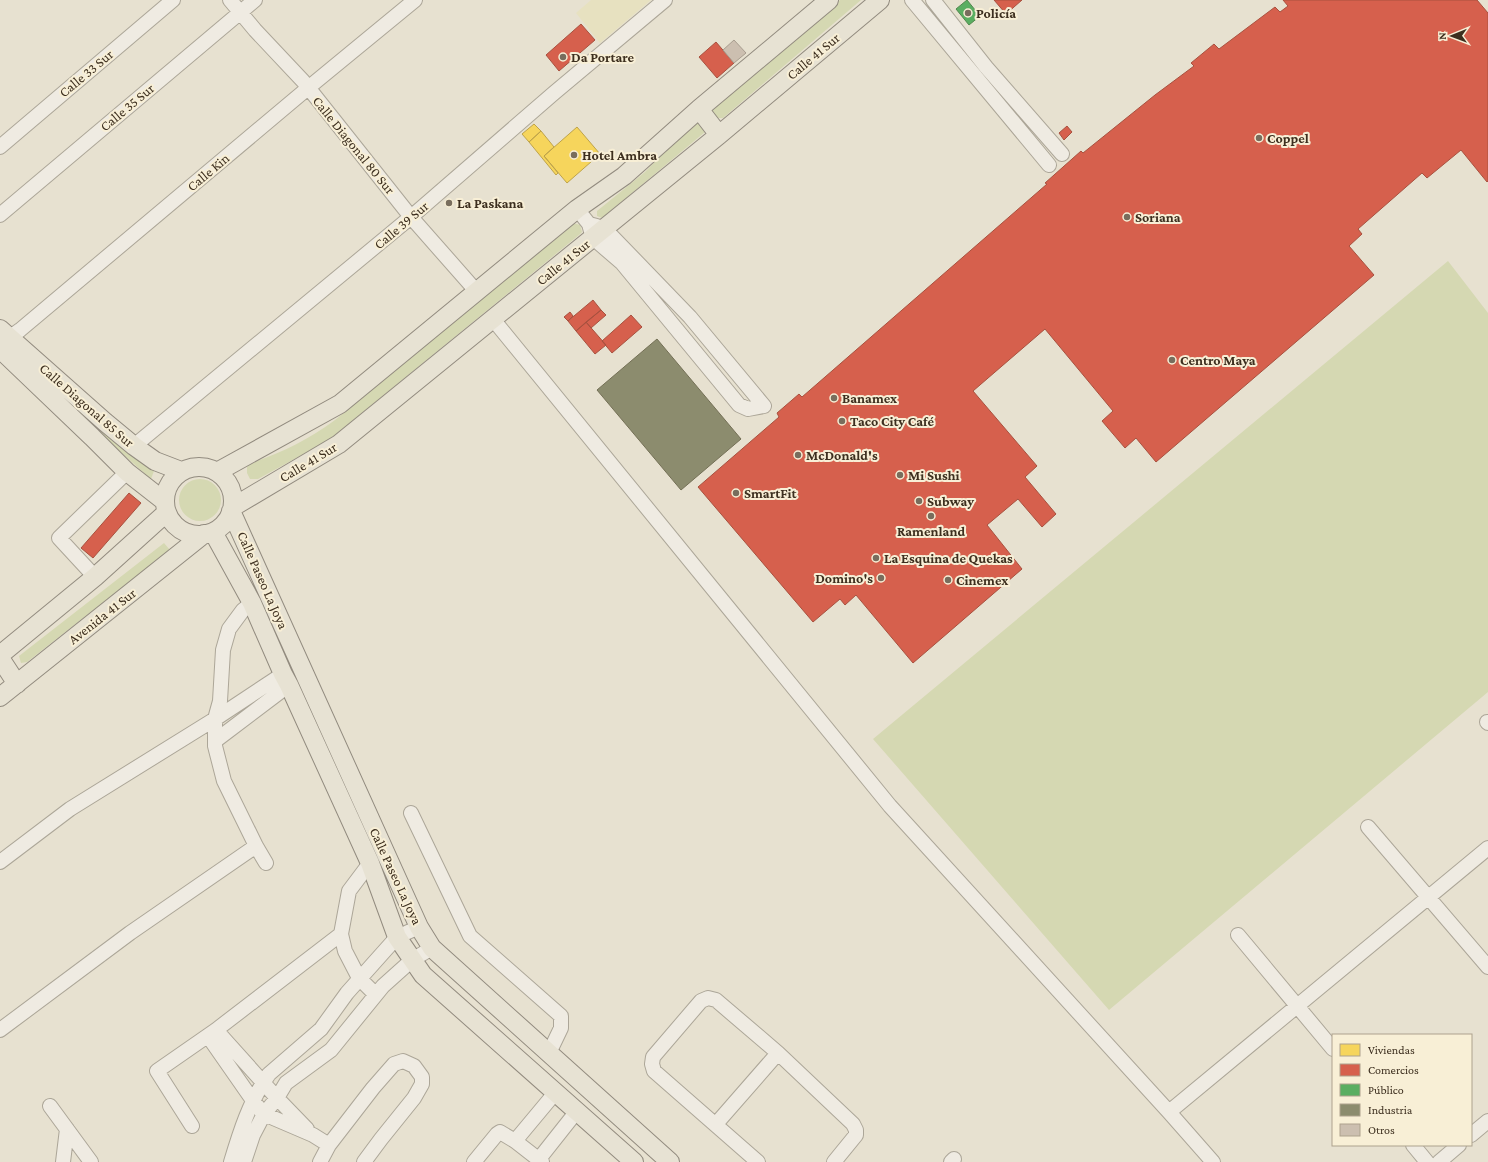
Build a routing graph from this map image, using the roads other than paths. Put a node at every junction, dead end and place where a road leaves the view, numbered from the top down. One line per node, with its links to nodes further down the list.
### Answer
1 (173, 0): 16 (street, Calle 33 Sur)
2 (230, 0): 10 (street, Calle Diagonal 80 Sur)
3 (255, 0): 10 (street, Calle 35 Sur)
4 (415, 0): 13 (street, Calle Kin)
5 (665, 0): 21 (street, Calle 39 Sur)
6 (829, 0): 14 (main road)
7 (880, 0): 15 (main road, Calle 41 Sur)
8 (912, 0): 12 (street)
9 (933, 0): 11 (street)
10 (239, 12): 13 (street, Calle Diagonal 80 Sur); 20 (street, Calle 35 Sur)
11 (986, 67): 12 (street); 17 (street)
12 (975, 77): 18 (street)
13 (308, 88): 21 (street, Calle Diagonal 80 Sur); 27 (street, Calle Kin)
14 (699, 109): 15 (main road); 19 (main road)
15 (719, 135): 22 (main road, Calle 41 Sur)
16 (0, 147)
17 (1062, 154)
18 (1049, 165)
19 (577, 209): 22 (street); 23 (main road)
20 (0, 215)
21 (411, 217): 23 (street, Calle Diagonal 80 Sur); 28 (street, Calle 39 Sur)
22 (595, 230): 24 (main road, Calle 41 Sur); 25 (street); 26 (street)
23 (477, 292): 31 (main road)
24 (492, 318): 33 (main road, Calle 41 Sur); 73 (street)
25 (690, 318): 26 (street); 26 (street)
26 (677, 330)
27 (2, 340): 28 (main road, Calle Diagonal 85 Sur); 30 (main road, Calle Diagonal 85 Sur)
28 (134, 446): 29 (main road, Calle Diagonal 85 Sur)
29 (181, 471): 31 (main road); 32 (main road)
30 (127, 472): 32 (main road, Calle Diagonal 85 Sur); 35 (street)
31 (217, 472): 33 (main road)
32 (165, 506): 34 (main road); 35 (main road)
33 (232, 509): 34 (main road); 52 (main road, Calle Paseo La Joya)
34 (208, 533): 36 (main road, Calle Paseo La Joya); 40 (main road, Avenida 41 Sur)
35 (95, 577): 37 (main road)
36 (252, 603): 39 (main road, Calle Paseo La Joya); 42 (street)
37 (0, 655)
38 (0, 658): 40 (main road)
39 (286, 680): 42 (street); 43 (street); 50 (main road, Calle Paseo La Joya)
40 (17, 684): 41 (main road, Avenida 41 Sur)
41 (0, 697)
42 (215, 719): 43 (street); 48 (street)
43 (214, 741): 46 (street)
44 (412, 813): 65 (street)
45 (1368, 827): 51 (street)
46 (256, 846): 49 (street); 62 (street)
47 (1488, 848): 51 (street)
48 (0, 862)
49 (266, 863)
50 (370, 863): 53 (street); 55 (main road, Calle Paseo La Joya)
51 (1429, 898): 58 (street); 61 (street)
52 (419, 926): 55 (street); 56 (main road, Calle Paseo La Joya)
53 (342, 934): 59 (street); 63 (street)
54 (1238, 935): 61 (street)
55 (397, 937): 57 (main road, Calle Paseo La Joya); 59 (street)
56 (432, 948): 57 (street); 65 (main road, Calle Paseo La Joya)
57 (412, 960): 60 (street); 68 (main road, Calle Paseo La Joya)
58 (1488, 967)
59 (359, 978): 60 (street); 67 (street)
60 (375, 994): 69 (street)
61 (1297, 1006): 64 (street); 73 (street)
62 (0, 1030)
63 (212, 1033): 67 (street); 70 (street); 77 (street)
64 (1332, 1048)
65 (549, 1053): 94 (main road, Calle Paseo La Joya)
66 (778, 1053): 76 (street); 76 (street); 96 (street)
67 (263, 1083): 69 (street); 70 (street)
68 (555, 1093): 72 (main road, Calle Paseo La Joya); 81 (street)
69 (277, 1098): 74 (street); 80 (street)
70 (254, 1102): 74 (street); 88 (street)
71 (50, 1106): 78 (street)
72 (577, 1111): 85 (street); 93 (main road, Calle Paseo La Joya)
73 (1169, 1112): 97 (street)
74 (264, 1114): 80 (street); 89 (street)
75 (1488, 1121): 79 (street)
76 (716, 1124): 95 (street)
77 (192, 1126)
78 (67, 1129): 86 (street); 87 (street)
79 (1472, 1134)
80 (313, 1135): 82 (street)
81 (515, 1141): 85 (street); 92 (street)
82 (329, 1145): 90 (street); 91 (street)
83 (1414, 1146): 98 (street)
84 (1458, 1146): 99 (street)
85 (541, 1160)
86 (63, 1162)
87 (91, 1162)
88 (231, 1162)
89 (244, 1162)
90 (320, 1162)
91 (364, 1162)
92 (474, 1162)
93 (634, 1162)
94 (670, 1162)
95 (758, 1162)
96 (834, 1162)
97 (1213, 1162)
98 (1427, 1162)
99 (1439, 1162)

